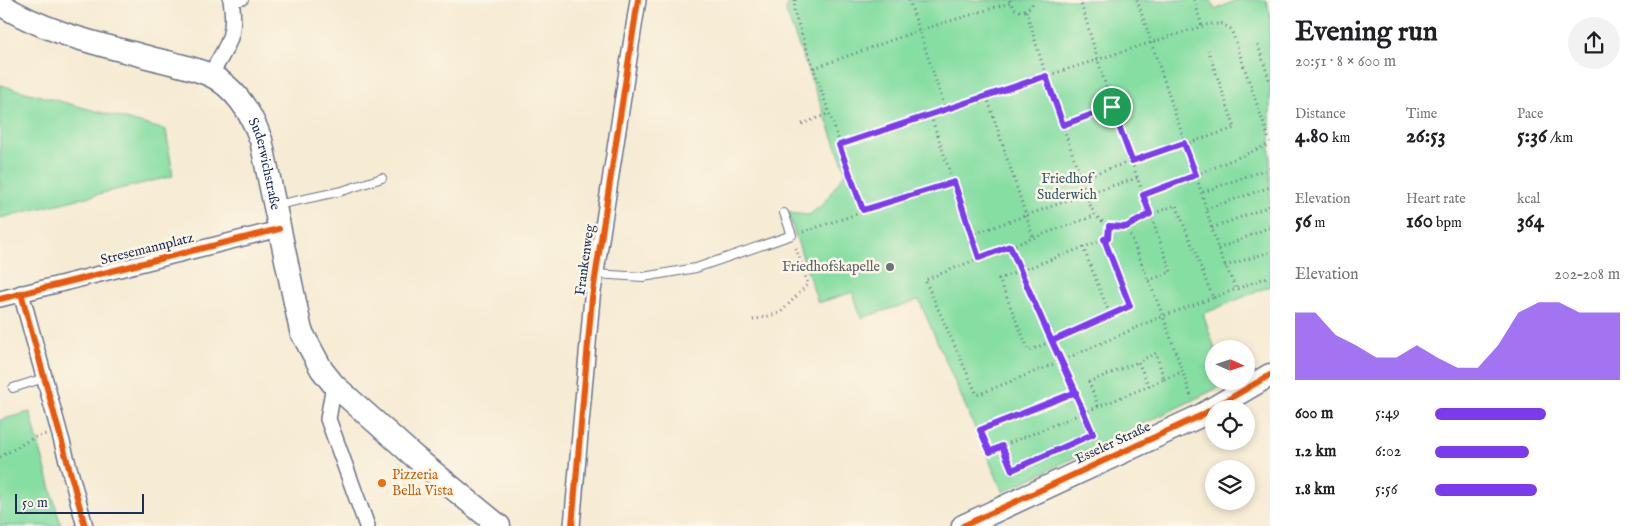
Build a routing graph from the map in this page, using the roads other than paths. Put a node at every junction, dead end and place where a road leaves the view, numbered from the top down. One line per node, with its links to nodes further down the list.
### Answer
1 (638, 0): 9 (street, Frankenweg)
2 (236, 1): 4 (street)
3 (0, 4): 4 (main road, Suderwichstraße)
4 (210, 76): 6 (main road, Suderwichstraße)
5 (382, 178): 6 (lane)
6 (274, 205): 8 (main road, Suderwichstraße)
7 (784, 213): 9 (lane)
8 (279, 229): 10 (street, Stresemannplatz); 14 (main road, Suderwichstraße)
9 (595, 274): 19 (street, Frankenweg)
10 (21, 293): 11 (street, Stresemannplatz); 13 (street)
11 (0, 299)
12 (1270, 375): 20 (main road, Esseler Straße)
13 (44, 378): 15 (lane); 16 (street)
14 (334, 386): 17 (street); 18 (main road, Suderwichstraße)
15 (13, 388)
16 (85, 526)
17 (367, 526)
18 (499, 526)
19 (572, 526)
20 (963, 526)

